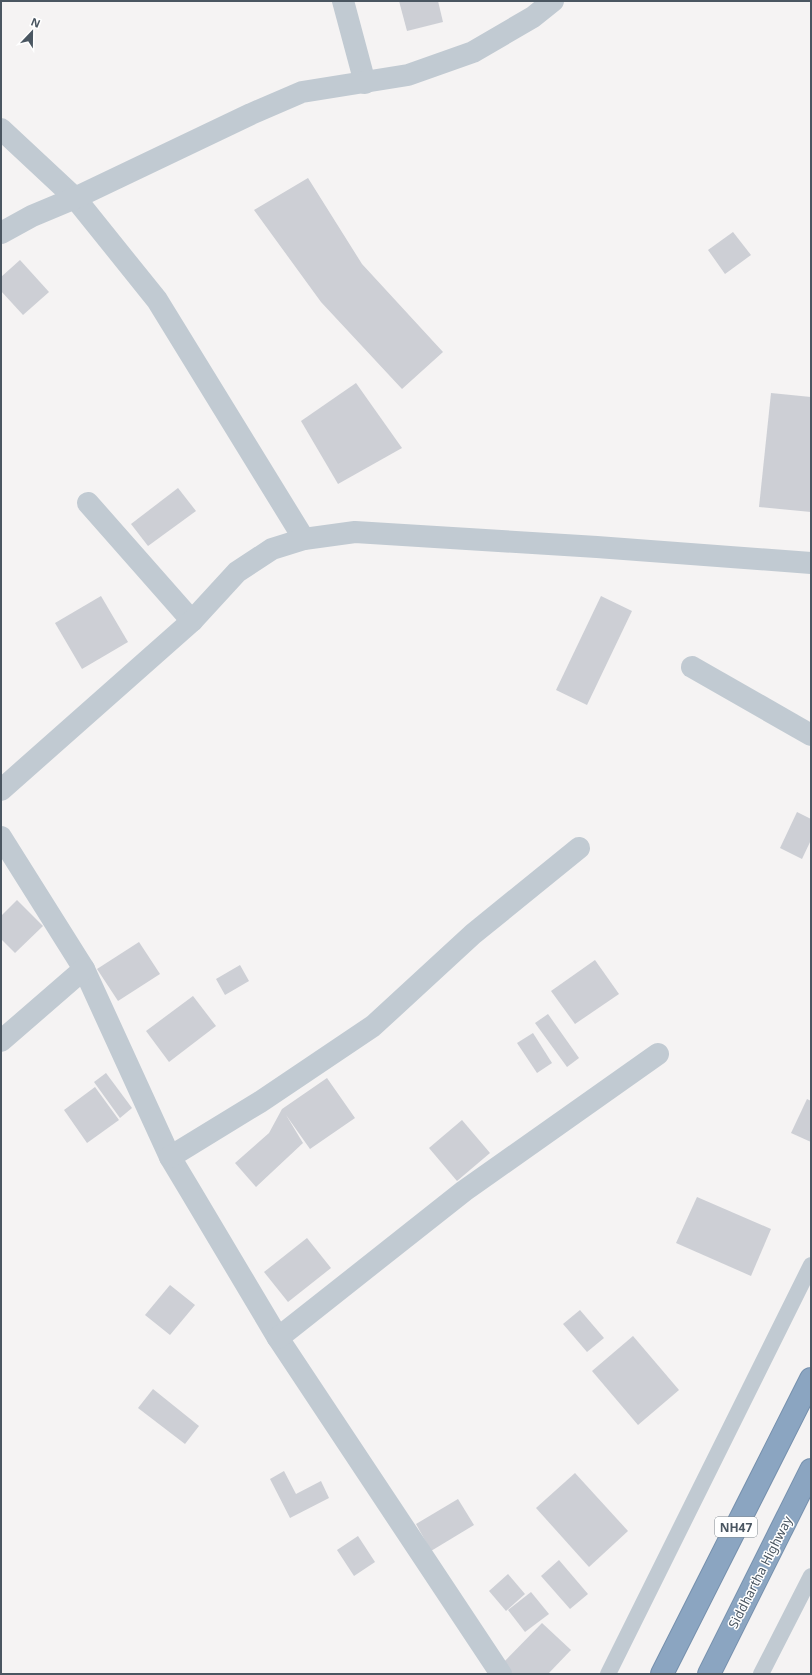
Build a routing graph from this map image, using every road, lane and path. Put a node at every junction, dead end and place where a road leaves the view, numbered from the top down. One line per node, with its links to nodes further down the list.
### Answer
1 (343, 1): 3 (street)
2 (553, 1): 3 (street)
3 (364, 83): 5 (street)
4 (1, 129): 5 (street)
5 (75, 198): 6 (street); 8 (street)
6 (1, 232)
7 (88, 503): 10 (street)
8 (304, 539): 9 (street); 10 (street)
9 (811, 563)
10 (192, 620): 13 (street)
11 (692, 667): 12 (street)
12 (811, 735)
13 (1, 790)
14 (1, 837): 16 (street)
15 (579, 848): 19 (street)
16 (84, 969): 17 (street); 19 (street)
17 (1, 1041)
18 (658, 1054): 21 (street)
19 (170, 1157): 21 (street)
20 (811, 1265): 26 (lane)
21 (278, 1338): 25 (street)
22 (811, 1380): 27 (highway, NH47)
23 (811, 1470): 28 (highway, Siddhartha Highway / NH47)
24 (811, 1576): 29 (lane)
25 (501, 1674)
26 (608, 1674)
27 (662, 1674)
28 (709, 1674)
29 (761, 1674)

